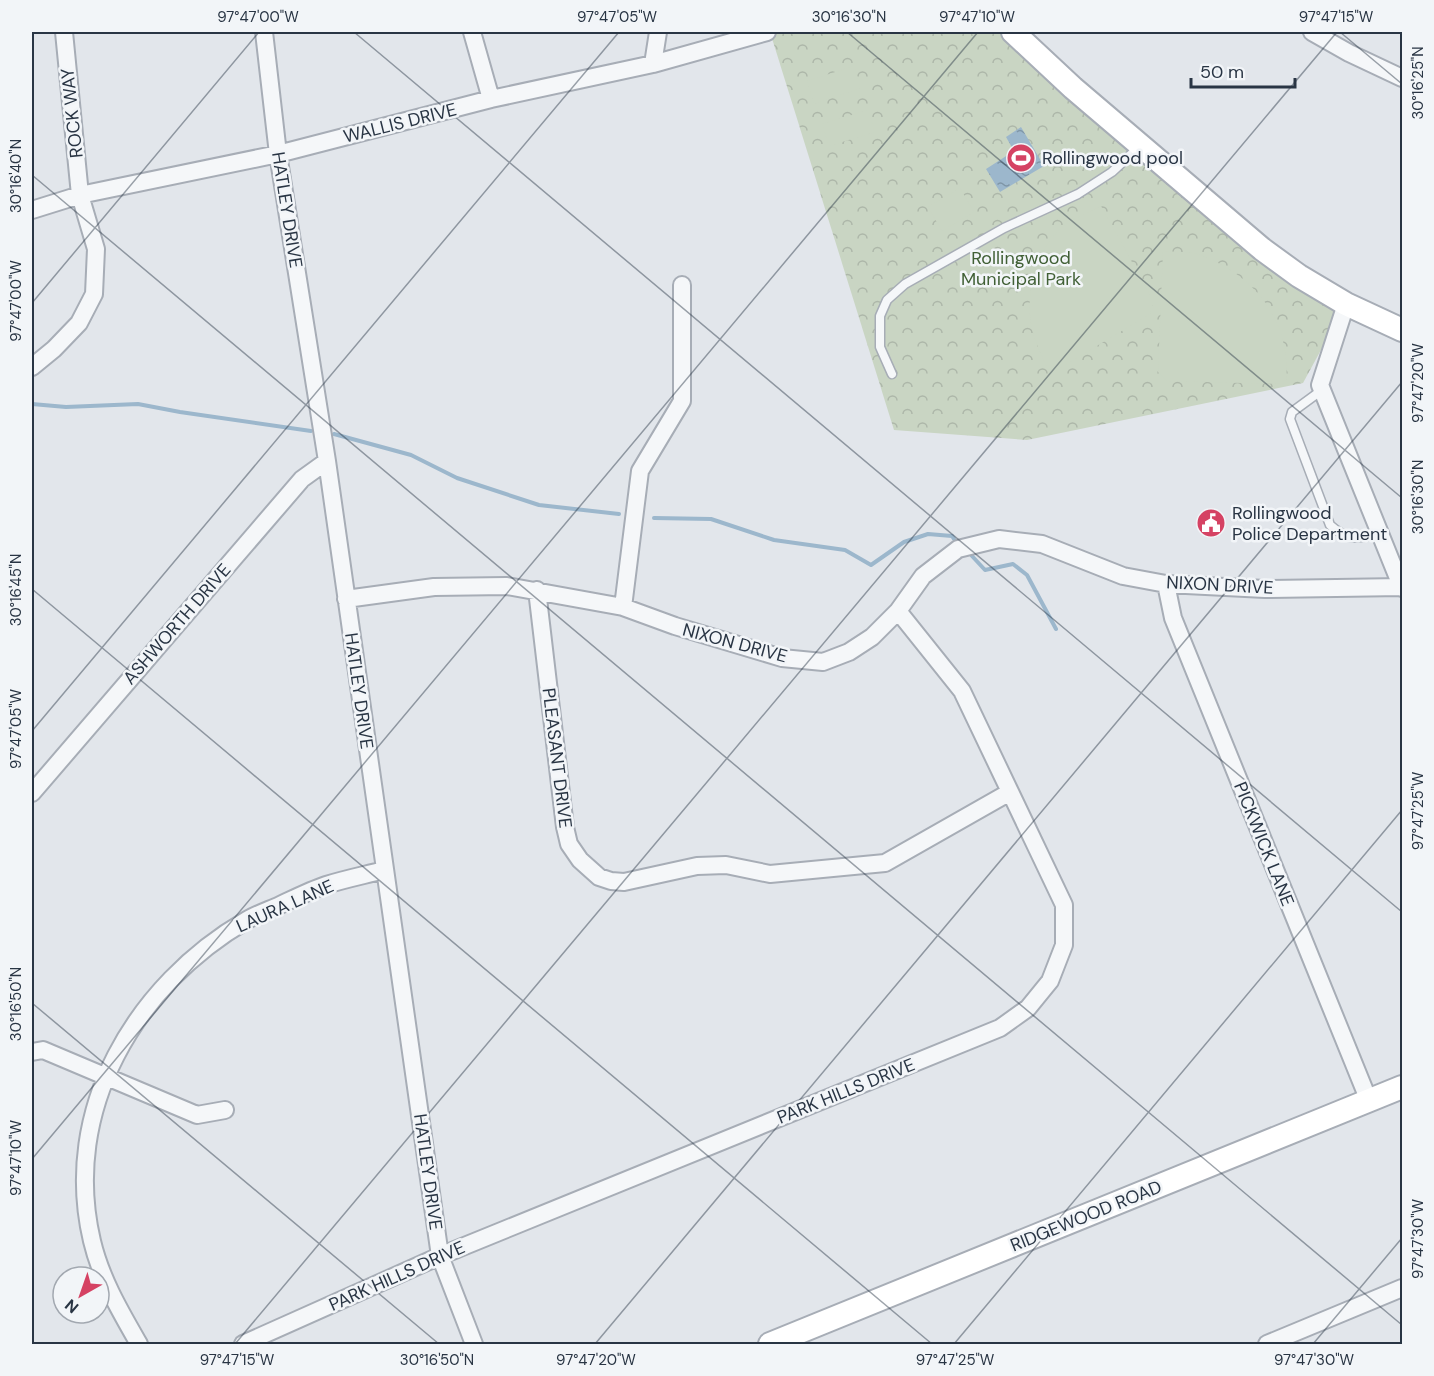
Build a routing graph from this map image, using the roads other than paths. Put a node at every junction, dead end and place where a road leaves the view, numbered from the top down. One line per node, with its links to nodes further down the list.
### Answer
1 (64, 32): 13 (street, ROCK WAY)
2 (264, 32): 12 (street, HATLEY DRIVE)
3 (472, 32): 10 (street)
4 (658, 32): 8 (street)
5 (767, 32): 8 (street, WALLIS DRIVE)
6 (1013, 32): 11 (street)
7 (1312, 32): 9 (street)
8 (653, 64): 10 (street, WALLIS DRIVE)
9 (1402, 78)
10 (491, 99): 12 (street, WALLIS DRIVE)
11 (1140, 146): 16 (street); 19 (lane)
12 (278, 154): 13 (street, WALLIS DRIVE); 21 (street, HATLEY DRIVE)
13 (81, 195): 14 (street, WALLIS DRIVE); 18 (street, ROCK WAY)
14 (32, 210)
15 (682, 285): 27 (street)
16 (1346, 304): 17 (street); 20 (street)
17 (1402, 330)
18 (32, 367)
19 (892, 374)
20 (1323, 390): 22 (street); 22 (lane)
21 (327, 461): 26 (street, HATLEY DRIVE); 29 (street, ASHWORTH DRIVE)
22 (1381, 534): 24 (street)
23 (1166, 584): 24 (street, NIXON DRIVE); 28 (street, NIXON DRIVE); 35 (street, PICKWICK LANE)
24 (1402, 587)
25 (537, 590): 26 (street, NIXON DRIVE); 27 (street, NIXON DRIVE); 30 (street, PLEASANT DRIVE)
26 (346, 600): 31 (street, HATLEY DRIVE)
27 (623, 607): 28 (street, NIXON DRIVE)
28 (898, 611): 30 (street, PARK HILLS DRIVE)
29 (33, 786)
30 (1010, 792): 37 (street, PARK HILLS DRIVE)
31 (384, 870): 33 (street, LAURA LANE); 37 (street, HATLEY DRIVE)
32 (32, 1052): 33 (street)
33 (105, 1077): 36 (street); 39 (street, LAURA LANE)
34 (1402, 1088): 35 (street, RIDGEWOOD ROAD)
35 (1369, 1101): 42 (street, RIDGEWOOD ROAD)
36 (225, 1110)
37 (440, 1256): 40 (street, PARK HILLS DRIVE); 41 (street, HATLEY DRIVE)
38 (1402, 1288): 43 (street)
39 (139, 1344)
40 (243, 1344)
41 (474, 1344)
42 (770, 1344)
43 (1268, 1344)

